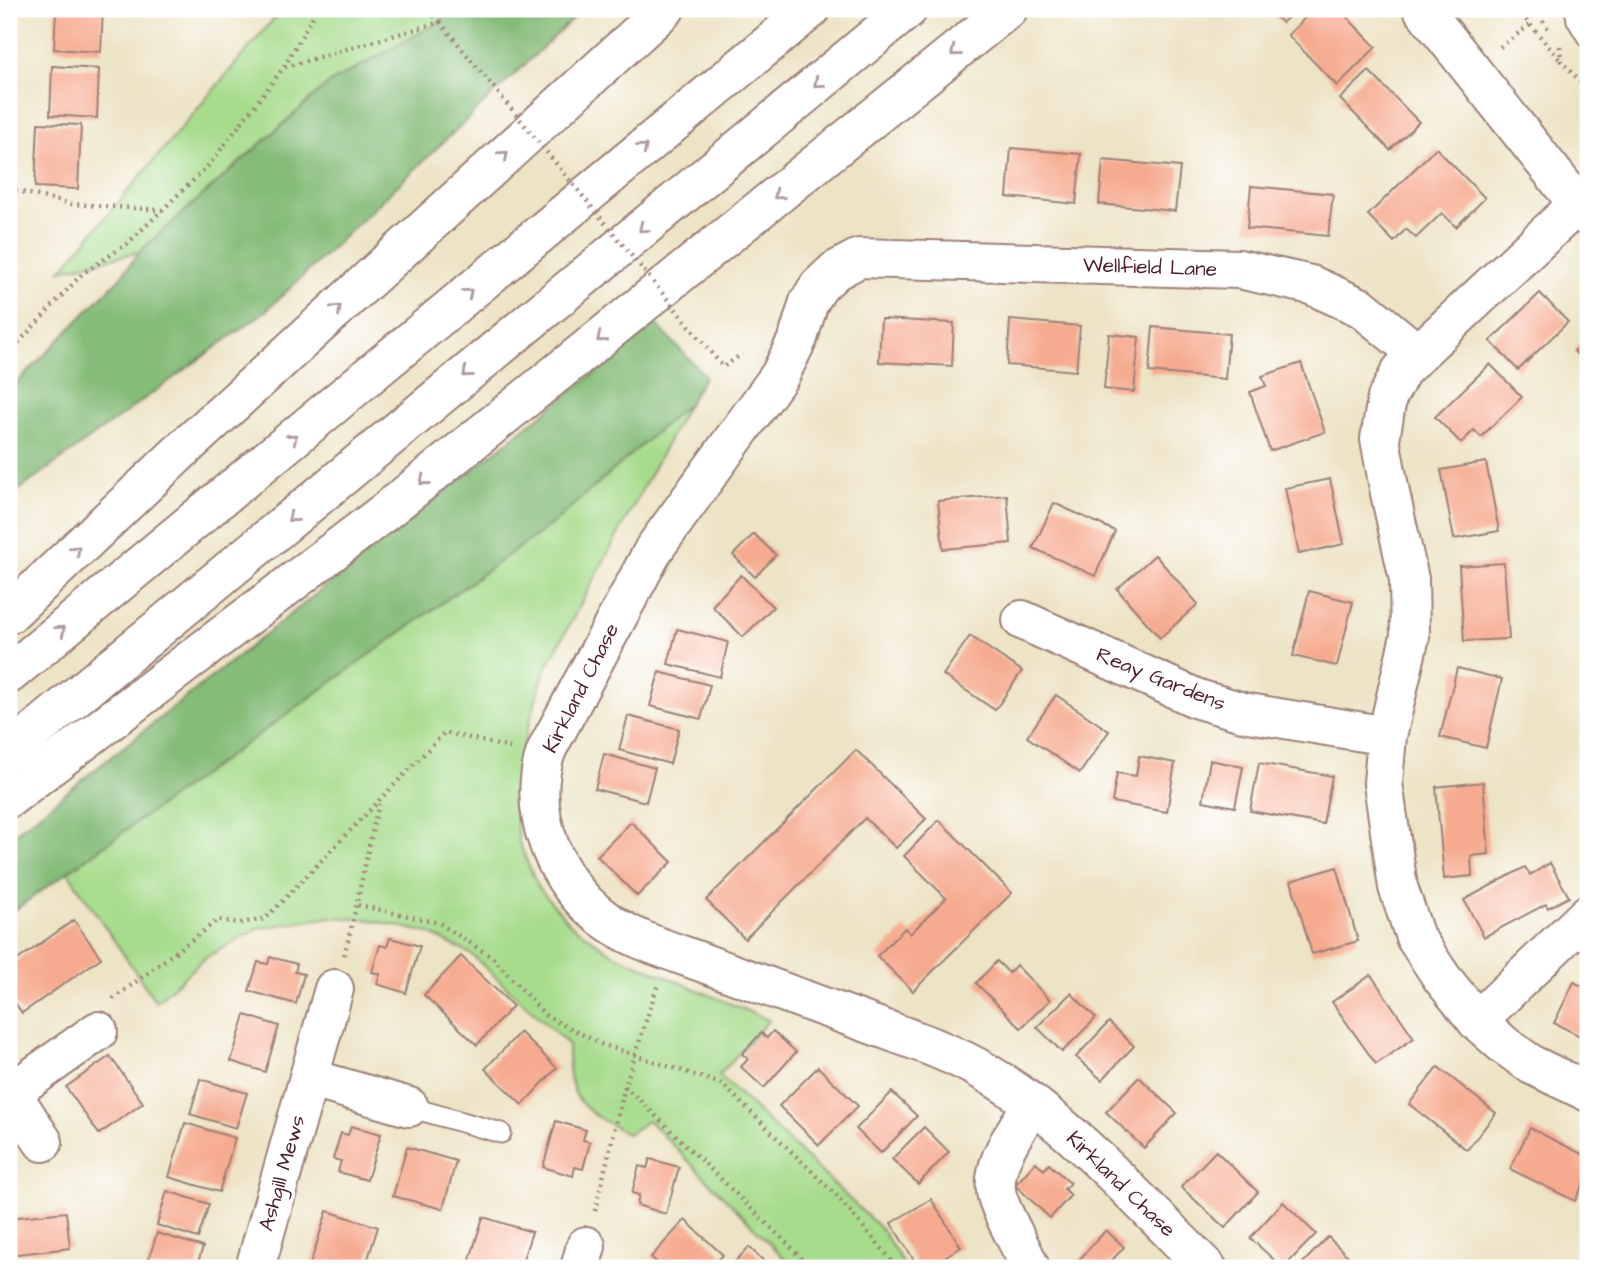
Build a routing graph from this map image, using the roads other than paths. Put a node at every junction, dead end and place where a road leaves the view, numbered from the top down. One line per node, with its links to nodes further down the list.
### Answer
1 (665, 9): 11 (main road, one-way to 1)
2 (811, 9): 13 (main road, one-way to 2)
3 (908, 9): 15 (main road, one-way to 15)
4 (1008, 9): 16 (main road, one-way to 16)
5 (1423, 9): 8 (main road)
6 (1575, 9): 7 (lane)
7 (1588, 38)
8 (1585, 209): 10 (main road)
9 (859, 258): 10 (main road, Wellfield Lane); 24 (main road, Kirkland Chase)
10 (1418, 354): 14 (main road)
11 (9, 614)
12 (1022, 620): 14 (main road, Reay Gardens)
13 (9, 674)
14 (1387, 736): 19 (main road)
15 (9, 752)
16 (9, 798)
17 (1588, 914): 19 (main road)
18 (334, 989): 21 (main road, Ashgill Mews)
19 (1477, 1021): 22 (main road)
20 (98, 1031): 23 (main road)
21 (309, 1078): 25 (main road); 28 (main road, Ashgill Mews)
22 (1588, 1092)
23 (10, 1093): 27 (main road)
24 (1032, 1104): 29 (main road); 30 (main road, Kirkland Chase)
25 (409, 1107): 26 (lane)
26 (502, 1133)
27 (43, 1142)
28 (255, 1268)
29 (1030, 1268)
30 (1207, 1268)

